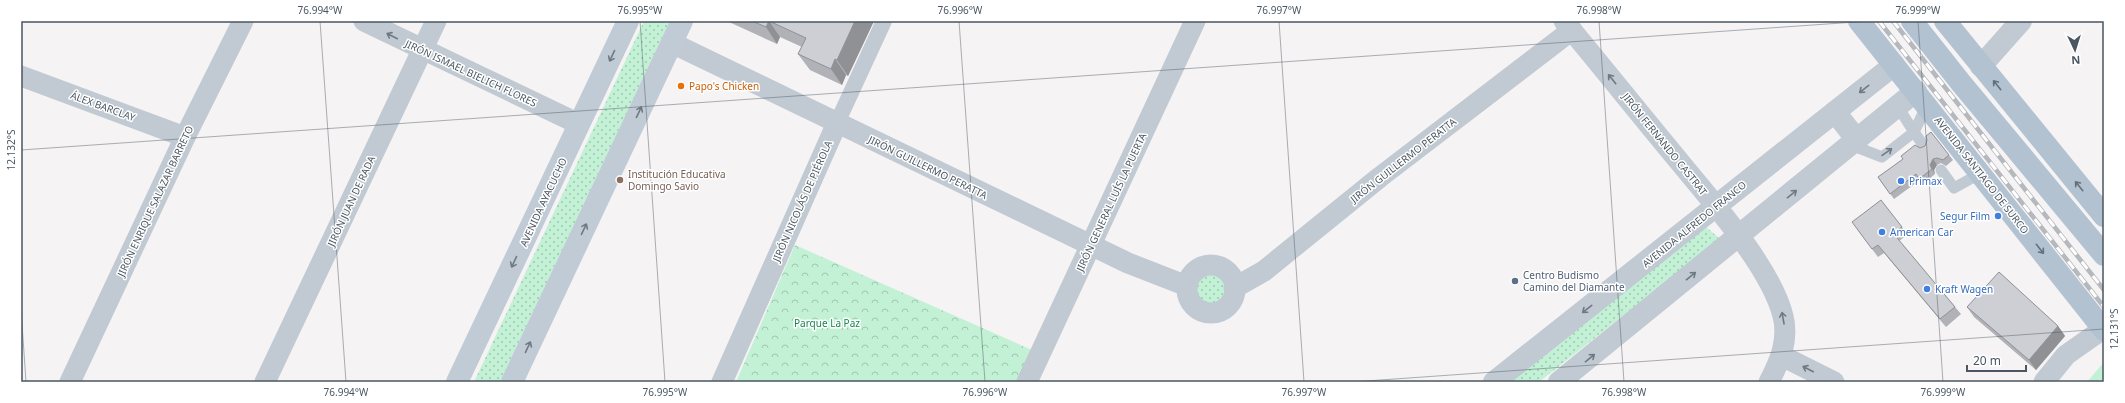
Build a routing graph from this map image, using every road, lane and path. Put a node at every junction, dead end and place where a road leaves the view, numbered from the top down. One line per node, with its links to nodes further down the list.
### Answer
1 (244, 21): 24 (street, JIRÓN ENRIQUE SALAZAR BARRETO)
2 (364, 21): 14 (street, JIRÓN ISMAEL BIELICH FLORES, one-way to 2)
3 (436, 21): 14 (street, JIRÓN JUAN DE RADA)
4 (628, 21): 22 (main road, AVENIDA AYACUCHO, one-way to 22)
5 (682, 21): 13 (main road)
6 (884, 21): 21 (street, JIRÓN NICOLÁS DE PIÉROLA)
7 (1195, 21): 32 (street, JIRÓN GENERAL LUÍS LA PUERTA)
8 (1859, 21): 15 (main road, AVENIDA SANTIAGO DE SURCO)
9 (1912, 21): 33 (main road)
10 (1945, 21): 16 (main road)
11 (2021, 21): 16 (street)
12 (1568, 26): 30 (street, JIRÓN FERNANDO CASTRAT, one-way to 12); 35 (street, JIRÓN GUILLERMO PERATTA)
13 (672, 43): 21 (street, JIRÓN GUILLERMO PERATTA); 41 (main road, one-way to 13)
14 (422, 50): 22 (street, JIRÓN ISMAEL BIELICH FLORES); 39 (street, JIRÓN JUAN DE RADA)
15 (1894, 65): 18 (main road, AVENIDA SANTIAGO DE SURCO); 20 (street, AVENIDA ALFREDO FRANCO, one-way to 20)
16 (1981, 66): 29 (main road, one-way to 16)
17 (21, 76): 24 (street, ÁLEX BARCLAY)
18 (1922, 98): 19 (street); 23 (lane); 28 (main road, AVENIDA SANTIAGO DE SURCO)
19 (1898, 107): 23 (lane); 25 (street)
20 (1835, 112): 25 (street); 30 (street, AVENIDA ALFREDO FRANCO)
21 (837, 123): 32 (street, JIRÓN GUILLERMO PERATTA); 42 (street, JIRÓN NICOLÁS DE PIÉROLA)
22 (579, 124): 40 (main road, AVENIDA AYACUCHO, one-way to 40)
23 (1914, 132): 25 (lane, one-way to 23); 26 (lane)
24 (185, 136): 38 (street, JIRÓN ENRIQUE SALAZAR BARRETO)
25 (1854, 143): 31 (street, one-way to 25)
26 (1924, 146)
27 (1941, 170): 28 (lane)
28 (1981, 173): 36 (main road, AVENIDA SANTIAGO DE SURCO, one-way to 36)
29 (2101, 206)
30 (1716, 207): 31 (street, JIRÓN FERNANDO CASTRAT); 44 (street, AVENIDA ALFREDO FRANCO, one-way to 44)
31 (1739, 237): 37 (street, JIRÓN FERNANDO CASTRAT, one-way to 31); 45 (street, one-way to 31)
32 (1092, 245): 34 (street, JIRÓN GUILLERMO PERATTA); 43 (street, JIRÓN GENERAL LUÍS LA PUERTA)
33 (2104, 255)
34 (1187, 286): 35 (street); 35 (street)
35 (1234, 288)
36 (2103, 329): 48 (street)
37 (1782, 356): 46 (street, JIRÓN FERNANDO CASTRAT); 47 (street, one-way to 37)
38 (70, 382)
39 (265, 382)
40 (457, 382)
41 (512, 382)
42 (722, 382)
43 (1027, 382)
44 (1494, 382)
45 (1559, 382)
46 (1769, 382)
47 (1834, 382)
48 (2044, 382)

